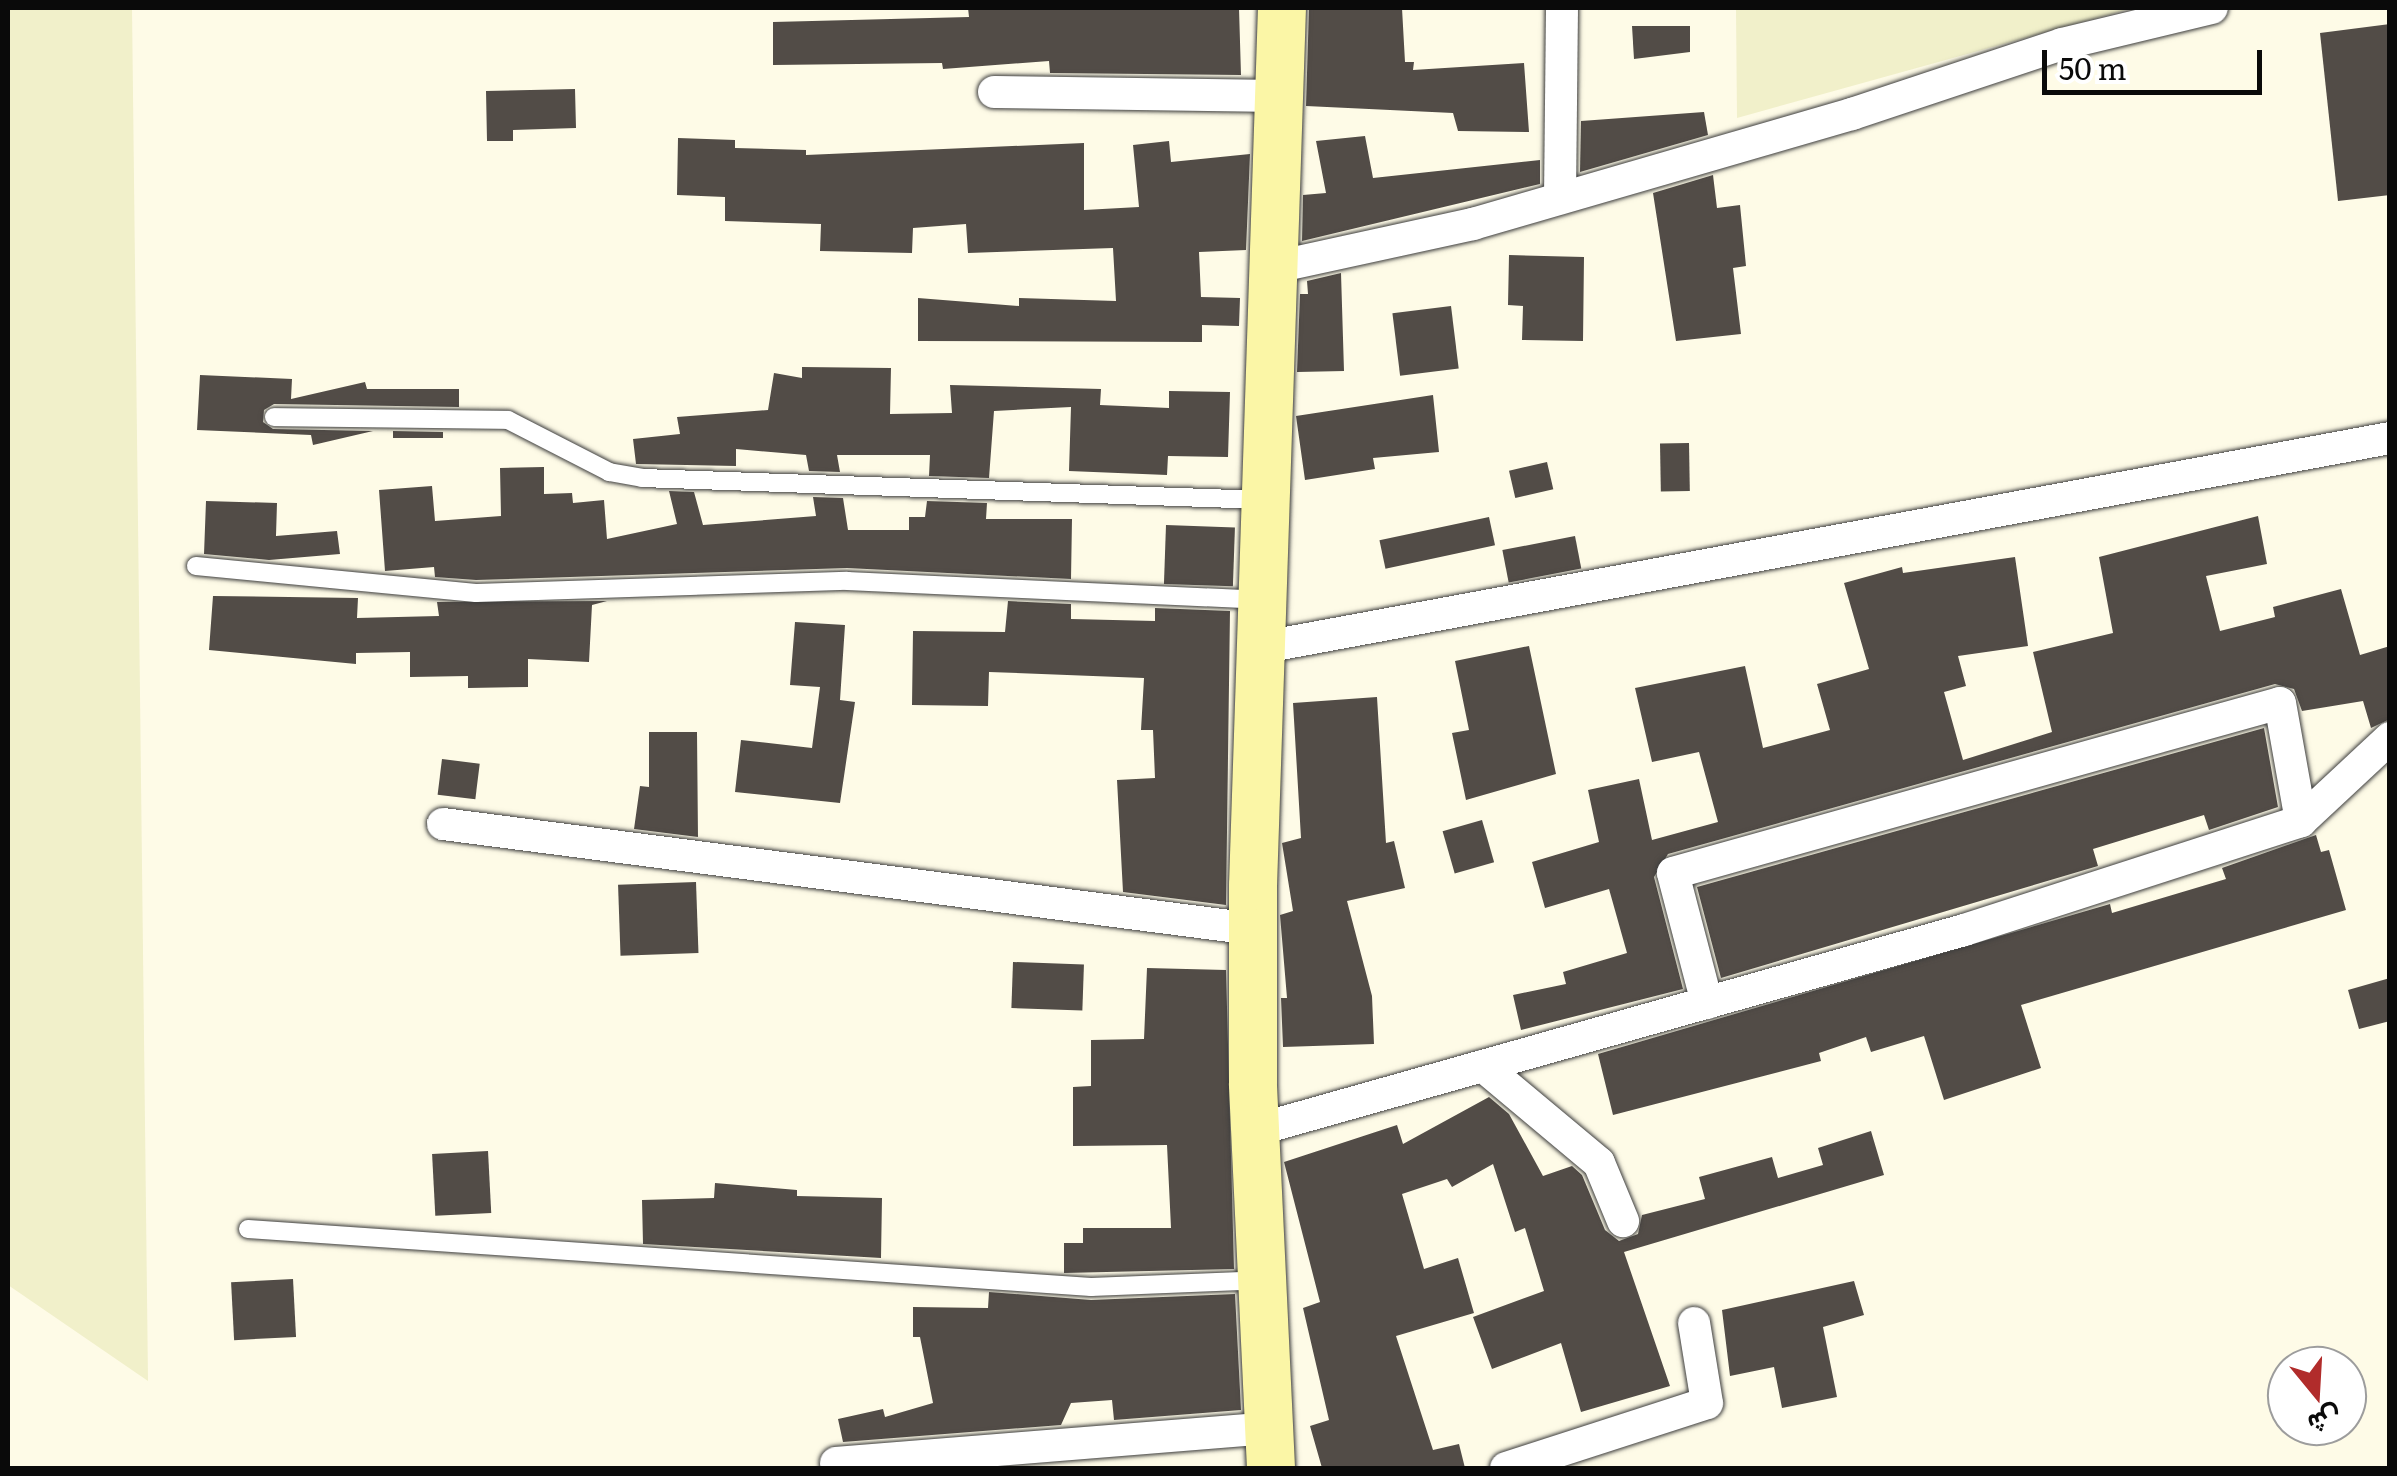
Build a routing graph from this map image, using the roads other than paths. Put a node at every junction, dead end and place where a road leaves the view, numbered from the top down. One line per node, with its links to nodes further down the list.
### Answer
1 (1282, 8): 5 (street)
2 (1562, 8): 6 (street)
3 (2212, 8): 6 (street)
4 (994, 92): 5 (street)
5 (1280, 96): 7 (street)
6 (1560, 198): 7 (street)
7 (1271, 268): 10 (street)
8 (274, 417): 10 (lane)
9 (2390, 438): 13 (street)
10 (1264, 500): 12 (street)
11 (196, 566): 12 (lane)
12 (1260, 600): 13 (street)
13 (1259, 648): 17 (street)
14 (2390, 738): 15 (street)
15 (2300, 821): 18 (street); 18 (street)
16 (444, 824): 17 (street)
17 (1253, 929): 20 (street)
18 (1707, 1003): 19 (street)
19 (1483, 1066): 20 (street); 21 (street)
20 (1256, 1130): 23 (street)
21 (1622, 1221)
22 (248, 1229): 23 (lane)
23 (1263, 1280): 25 (street)
24 (1694, 1323): 27 (street)
25 (1270, 1448): 26 (street)
26 (836, 1463)
27 (1506, 1468)

